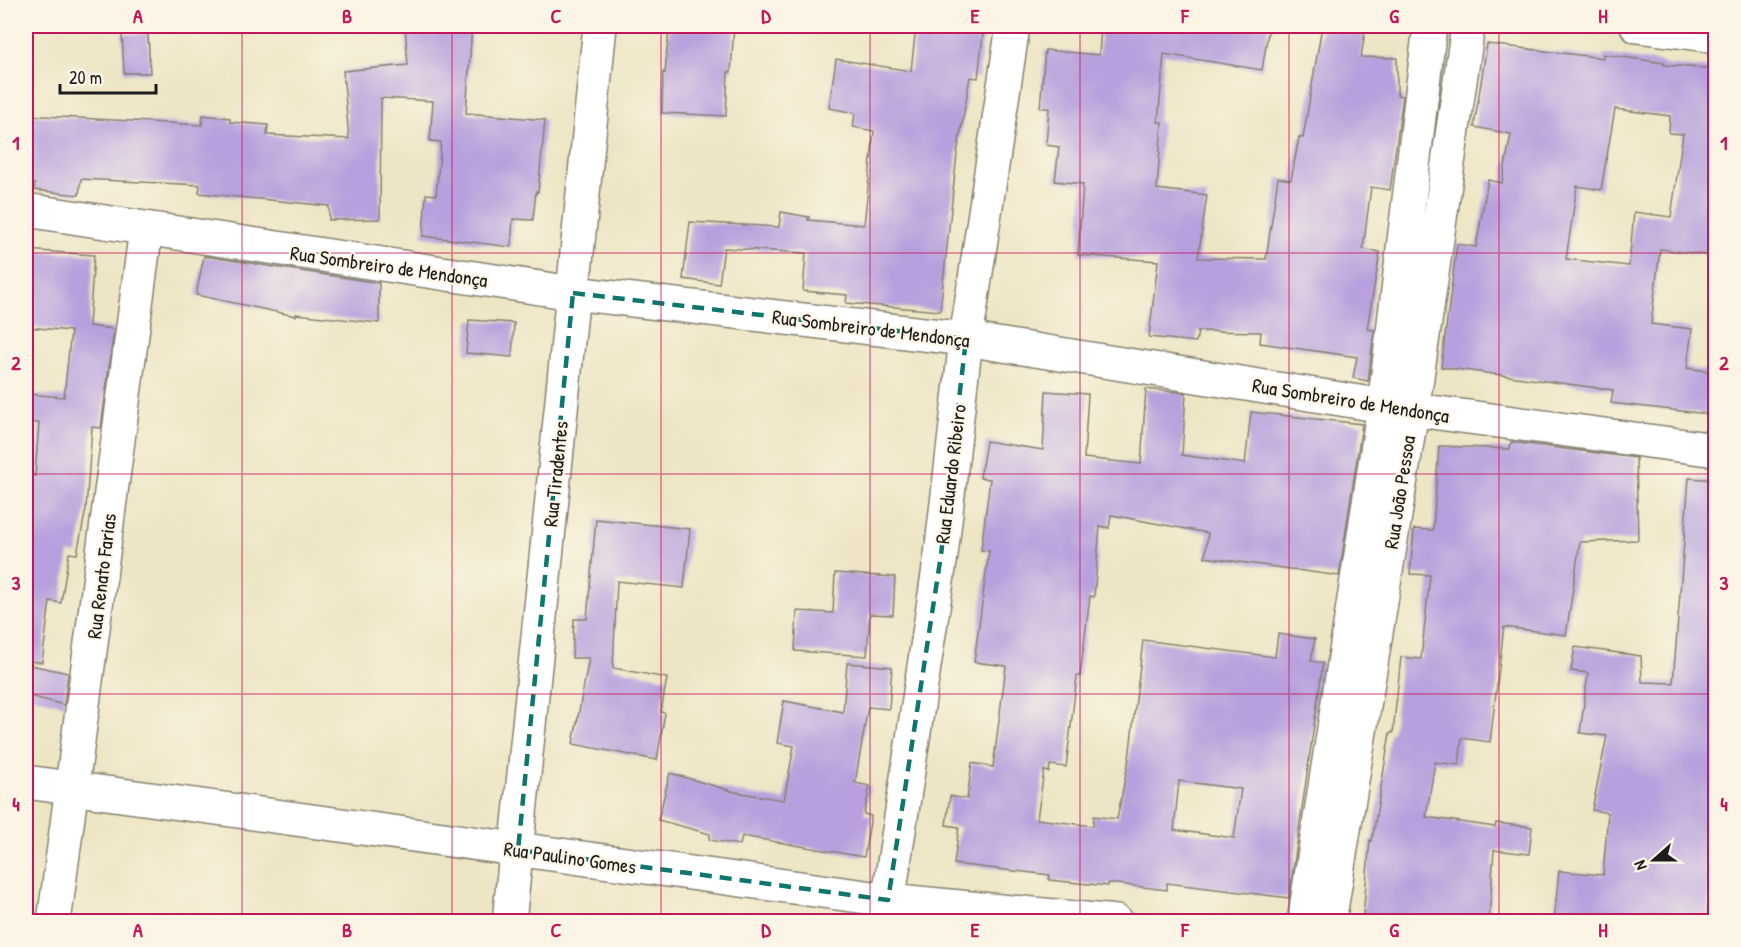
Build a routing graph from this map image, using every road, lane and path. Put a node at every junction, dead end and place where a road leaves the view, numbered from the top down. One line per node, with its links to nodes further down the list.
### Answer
1 (600, 26): 9 (street, Rua Tiradentes)
2 (1013, 26): 10 (street, Rua Eduardo Ribeiro)
3 (1430, 26): 11 (street, Rua João Pessoa)
4 (1468, 26): 11 (street, Rua João Pessoa)
5 (1637, 26): 6 (street)
6 (1716, 36)
7 (26, 210): 8 (street, Rua Sombreiro de Mendonça)
8 (146, 230): 9 (street, Rua Sombreiro de Mendonça); 14 (street, Rua Renato Farias)
9 (573, 293): 10 (street, Rua Sombreiro de Mendonça); 15 (street, Rua Tiradentes)
10 (966, 339): 11 (street, Rua Sombreiro de Mendonça); 16 (street, Rua Eduardo Ribeiro)
11 (1398, 409): 12 (street, Rua Sombreiro de Mendonça); 20 (street, Rua João Pessoa); 21 (street, Rua João Pessoa)
12 (1716, 450)
13 (26, 782): 14 (street, Rua Paulino Gomes)
14 (73, 790): 15 (street, Rua Paulino Gomes); 17 (street, Rua Renato Farias)
15 (518, 850): 16 (street, Rua Paulino Gomes); 18 (street, Rua Tiradentes)
16 (886, 911): 19 (street, Rua Paulino Gomes)
17 (54, 921)
18 (509, 921)
19 (1116, 921)
20 (1304, 921)
21 (1329, 921)

